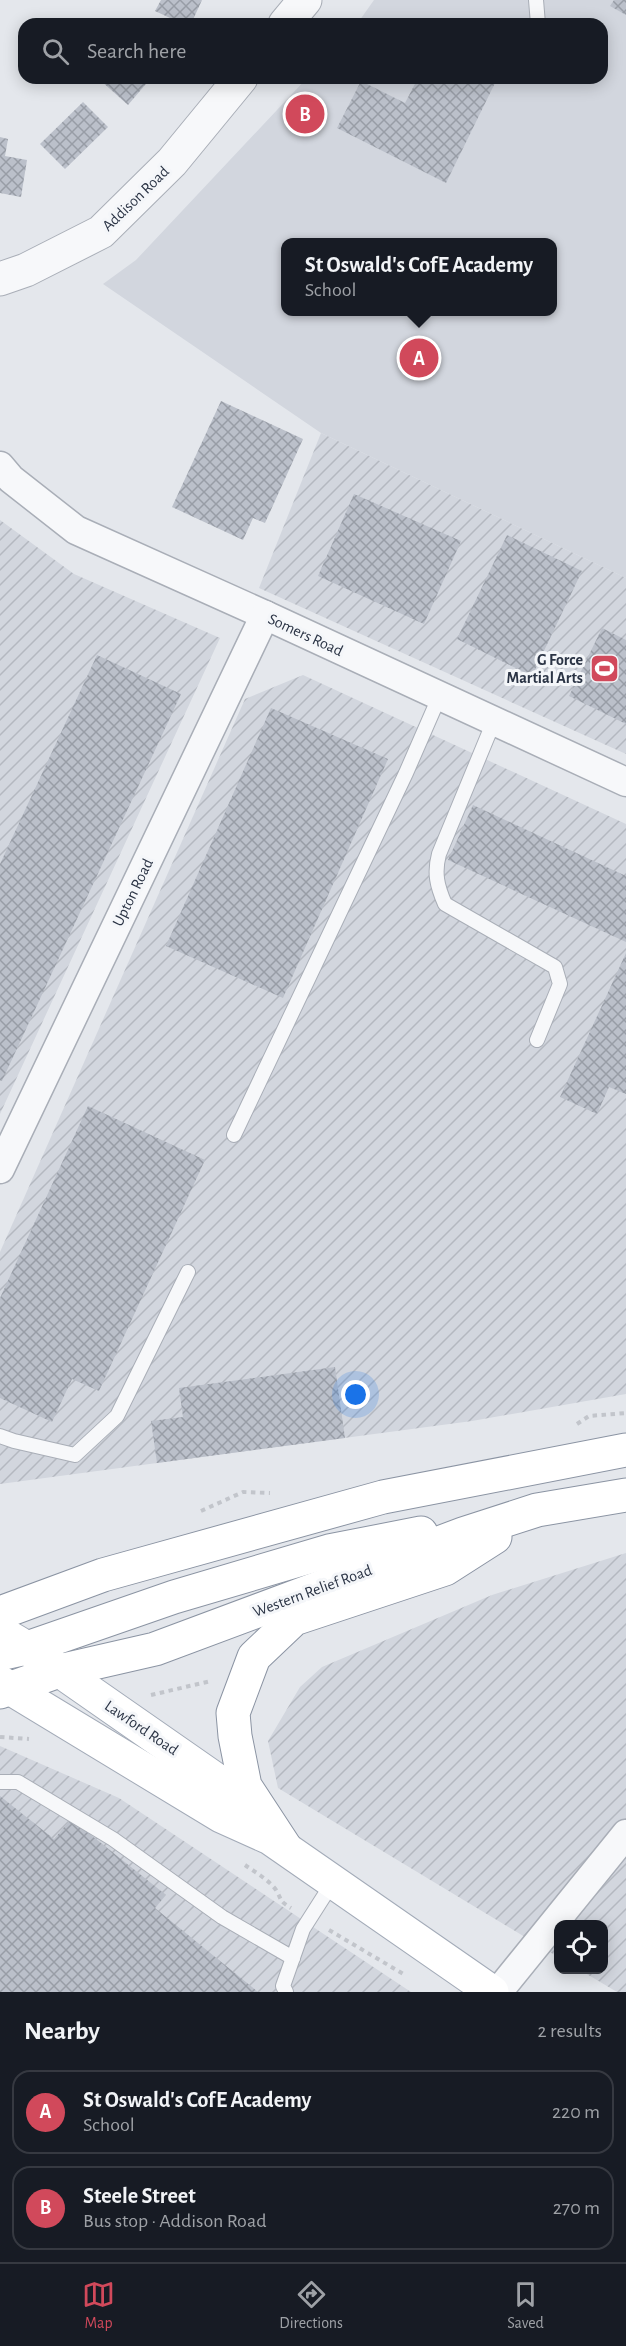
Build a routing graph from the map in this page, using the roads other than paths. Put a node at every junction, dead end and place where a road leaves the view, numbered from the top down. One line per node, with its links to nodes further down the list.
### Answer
1 (536, 0): 2 (lane)
2 (538, 18)
3 (236, 84): 4 (street, Addison Road)
4 (0, 279)
5 (0, 465): 6 (street, Somers Road)
6 (265, 615): 7 (street, Somers Road); 12 (street, Upton Road)
7 (440, 695): 8 (street, Somers Road); 11 (lane)
8 (494, 721): 9 (street, Somers Road); 10 (lane)
9 (626, 782)
10 (537, 1040)
11 (234, 1135)
12 (0, 1169)
13 (188, 1272): 14 (lane)
14 (0, 1436)
15 (626, 1450): 18 (main road)
16 (626, 1495): 17 (main road, Western Relief Road)
17 (537, 1510): 19 (main road); 19 (main road, Western Relief Road); 23 (main road)
18 (0, 1613)
19 (27, 1654): 20 (main road, Western Relief Road); 23 (main road, Lawford Road)
20 (2, 1683): 23 (main road, Lawford Road)
21 (0, 1782): 25 (lane)
22 (626, 1834): 28 (street)
23 (278, 1842): 24 (main road, Lawford Road)
24 (333, 1882): 25 (lane); 27 (main road, Lawford Road)
25 (293, 1958): 26 (lane)
26 (286, 1992)
27 (492, 1992)
28 (498, 1992)

